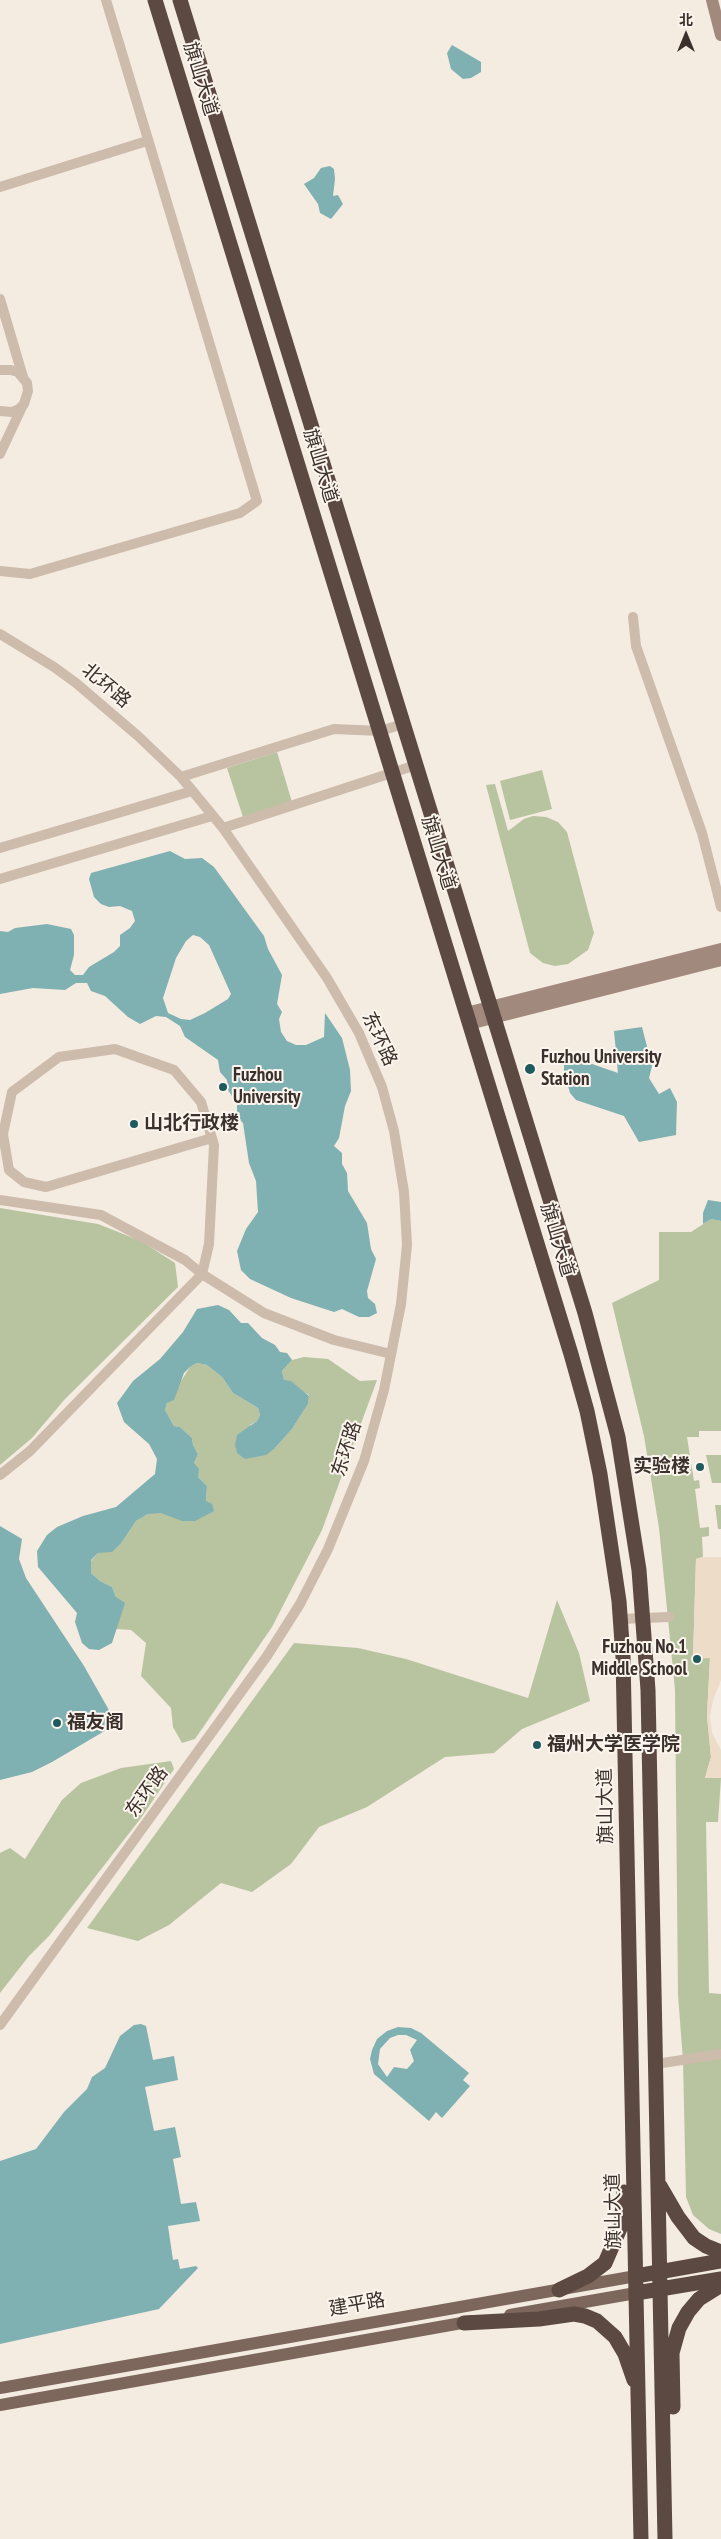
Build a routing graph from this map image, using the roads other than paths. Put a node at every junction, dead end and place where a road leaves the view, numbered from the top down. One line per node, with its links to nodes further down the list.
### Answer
1 (106, 0): 6 (street)
2 (155, 0): 18 (highway, 旗山大道)
3 (180, 0): 17 (highway, 旗山大道)
4 (712, 0): 5 (street)
5 (721, 35)
6 (147, 141): 7 (street); 14 (street)
7 (0, 187)
8 (0, 299): 10 (street)
9 (0, 370): 10 (street)
10 (23, 377): 11 (street)
11 (27, 398): 12 (street); 13 (street)
12 (0, 411)
13 (0, 454)
14 (0, 571)
15 (633, 617): 27 (street)
16 (0, 634): 21 (street, 北环路)
17 (403, 724): 18 (street); 19 (highway, 旗山大道)
18 (380, 730): 20 (highway, 旗山大道); 21 (street)
19 (416, 765): 20 (street); 30 (highway, 旗山大道)
20 (392, 772): 24 (street); 31 (highway, 旗山大道)
21 (181, 777): 22 (street, 北环路)
22 (192, 791): 23 (street, 东环路); 25 (street)
23 (212, 816): 24 (street, 东环路); 26 (street)
24 (223, 828): 35 (street, 东环路)
25 (0, 848)
26 (0, 879)
27 (721, 907)
28 (721, 950): 30 (street)
29 (721, 960): 30 (street)
30 (491, 1012): 31 (street); 38 (highway, 旗山大道)
31 (467, 1018): 39 (highway, 旗山大道)
32 (212, 1138): 32 (street); 34 (street)
33 (0, 1200): 34 (street)
34 (202, 1274): 35 (street); 36 (street)
35 (391, 1354): 40 (street, 东环路)
36 (0, 1475)
37 (669, 1617): 38 (street)
38 (643, 1618): 39 (street); 42 (highway, 旗山大道)
39 (620, 1619): 43 (highway, 旗山大道)
40 (0, 2025)
41 (721, 2054): 42 (street)
42 (656, 2064): 44 (highway, 旗山大道)
43 (632, 2096): 48 (highway, 旗山大道); 52 (highway)
44 (659, 2184): 45 (highway); 47 (highway, 旗山大道)
45 (721, 2252)
46 (721, 2261): 47 (highway, 建平路)
47 (660, 2272): 48 (highway, 建平路); 51 (highway, 旗山大道)
48 (636, 2276): 52 (main road, 建平路); 53 (highway, 旗山大道)
49 (721, 2279): 51 (highway, 建平路)
50 (721, 2285): 58 (highway)
51 (660, 2289): 53 (highway, 建平路); 58 (highway, 旗山大道)
52 (559, 2290): 55 (main road, 建平路)
53 (636, 2293): 54 (main road, 建平路); 56 (highway, 旗山大道)
54 (464, 2323): 56 (highway); 57 (main road, 建平路)
55 (0, 2388)
56 (638, 2392): 59 (highway, 旗山大道)
57 (0, 2405)
58 (664, 2485): 60 (highway, 旗山大道)
59 (641, 2539)
60 (665, 2539)

